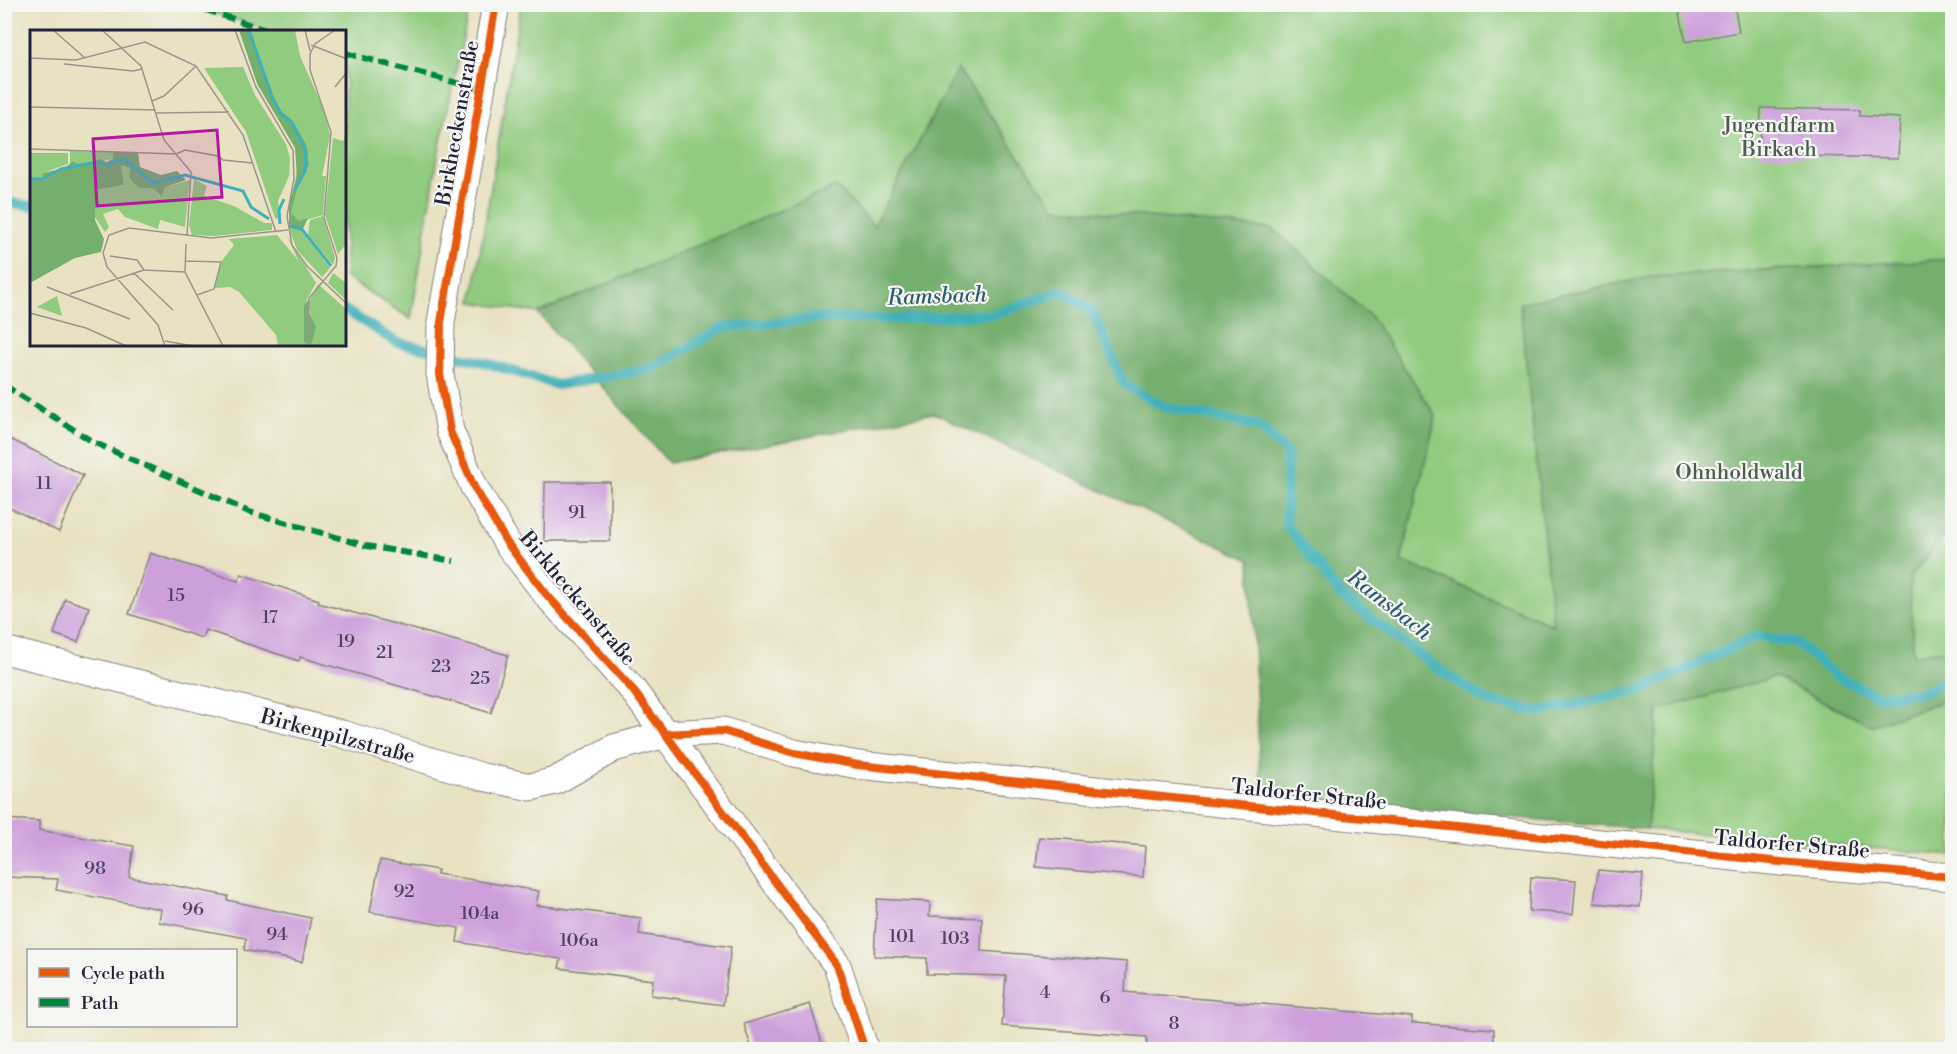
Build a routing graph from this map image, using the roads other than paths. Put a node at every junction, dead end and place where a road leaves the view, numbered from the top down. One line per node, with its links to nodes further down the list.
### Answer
1 (496, 4): 3 (street, Birkheckenstraße)
2 (4, 650): 3 (street, Birkenpilzstraße)
3 (666, 734): 4 (street, Taldorfer Straße); 5 (street, Birkheckenstraße)
4 (1953, 877)
5 (865, 1050)

